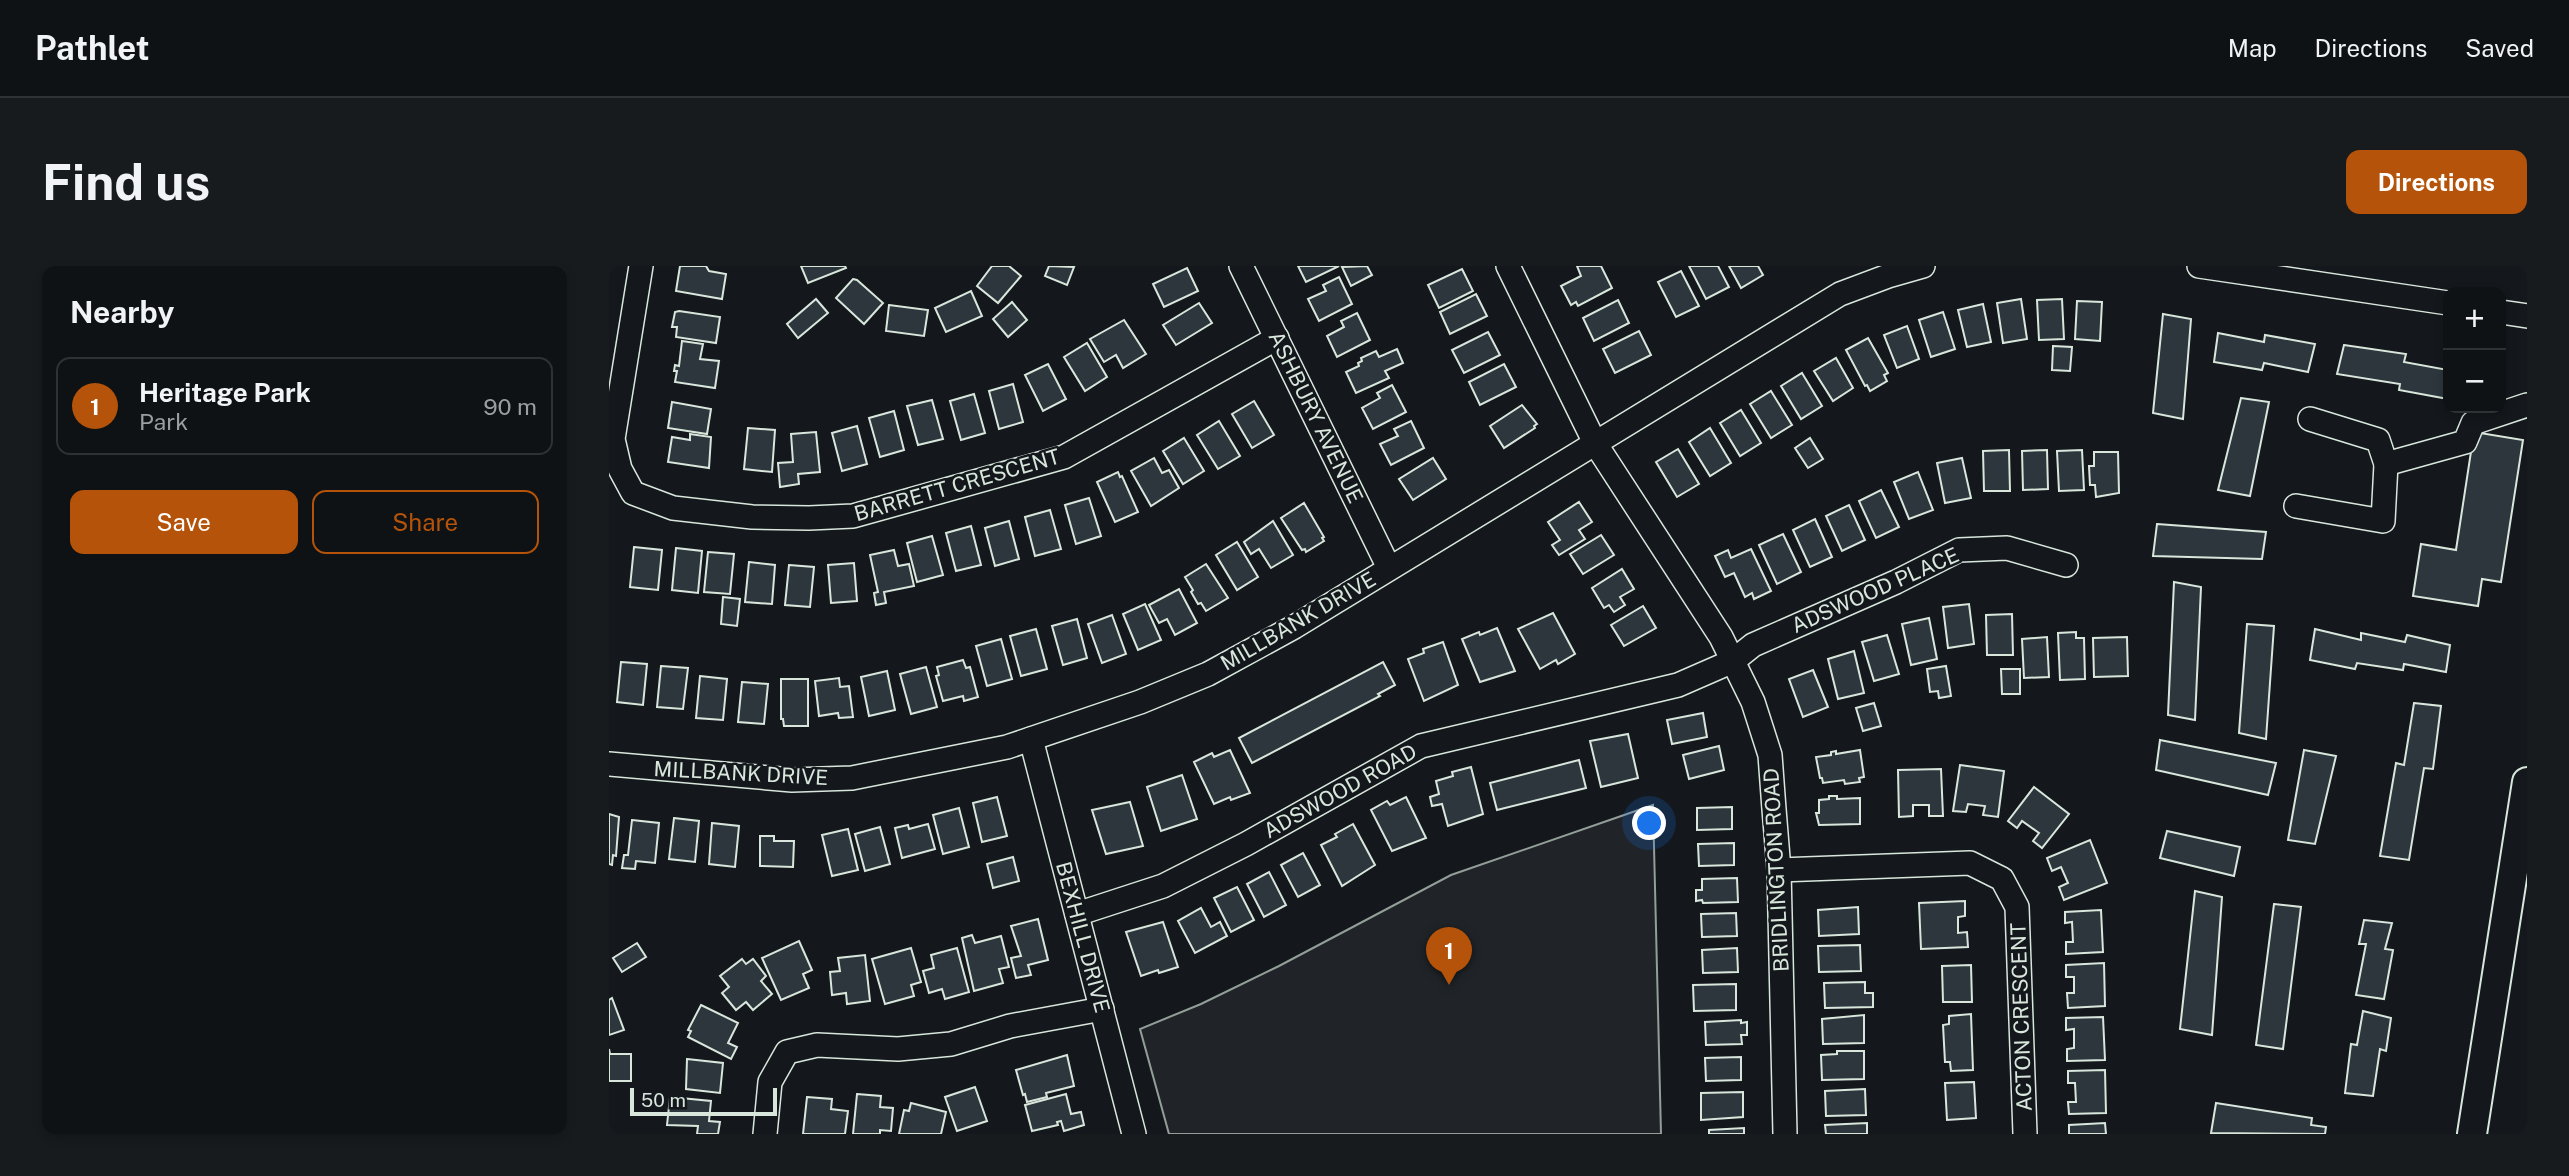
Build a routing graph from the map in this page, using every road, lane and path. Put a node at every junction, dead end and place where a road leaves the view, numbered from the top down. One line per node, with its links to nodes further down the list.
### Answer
1 (641, 266): 10 (street, BARRETT CRESCENT)
2 (1241, 266): 10 (street, ASHBURY AVENUE)
3 (1508, 266): 13 (street, BRIDLINGTON ROAD)
4 (1923, 266): 13 (street, MILLBANK DRIVE)
5 (2199, 266): 6 (street)
6 (2262, 270): 7 (street)
7 (2443, 302)
8 (2506, 313): 9 (street)
9 (2527, 316)
10 (1277, 338): 17 (street, ASHBURY AVENUE)
11 (2527, 404): 14 (street)
12 (2310, 419): 14 (street)
13 (1595, 443): 17 (street, MILLBANK DRIVE); 18 (street, BRIDLINGTON ROAD)
14 (2386, 464): 15 (street)
15 (2296, 506)
16 (2066, 565): 18 (street, ADSWOOD PLACE)
17 (1389, 568): 19 (street, MILLBANK DRIVE)
18 (1733, 661): 22 (street, BRIDLINGTON ROAD); 23 (street, ADSWOOD ROAD)
19 (1031, 739): 20 (street, MILLBANK DRIVE); 23 (street, BEXHILL DRIVE)
20 (609, 764)
21 (2527, 782): 29 (main road)
22 (1779, 870): 27 (street, BRIDLINGTON ROAD); 28 (street, ACTON CRESCENT)
23 (1077, 914): 24 (street, BEXHILL DRIVE)
24 (1102, 1009): 25 (street); 26 (street, BEXHILL DRIVE)
25 (765, 1134)
26 (1135, 1134)
27 (1785, 1134)
28 (2025, 1134)
29 (2472, 1134)

